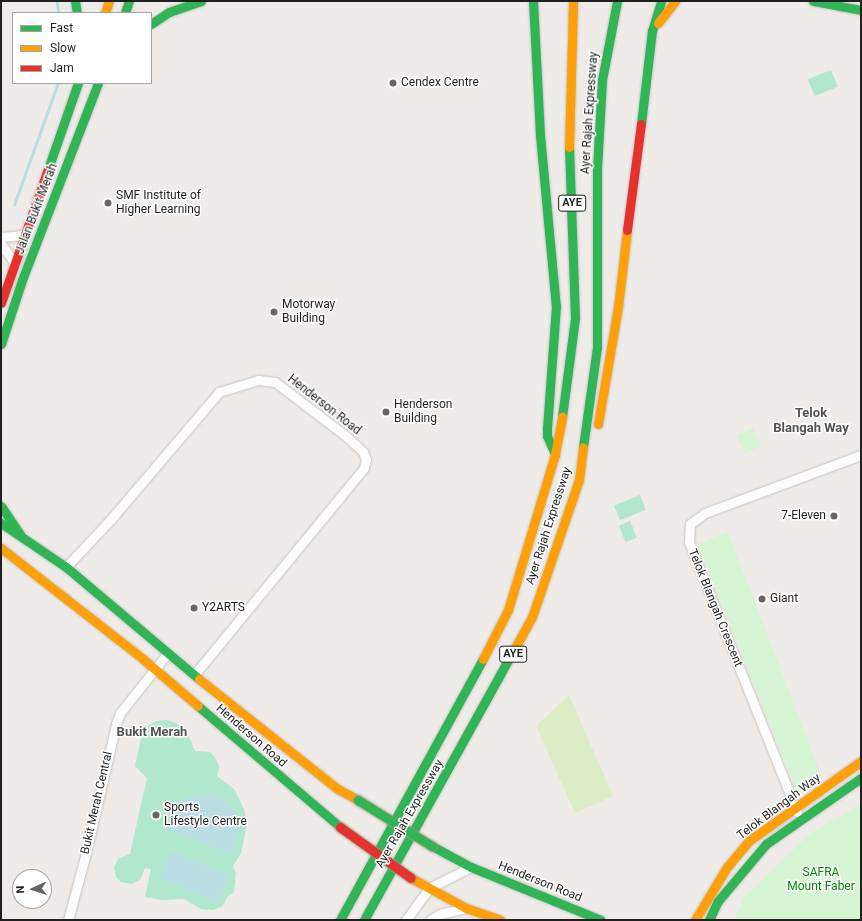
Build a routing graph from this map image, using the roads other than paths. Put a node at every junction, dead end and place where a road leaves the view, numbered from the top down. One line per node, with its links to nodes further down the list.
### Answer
1 (75, 1): 15 (main road)
2 (109, 1): 16 (main road)
3 (129, 1): 17 (main road)
4 (201, 1): 18 (main road)
5 (529, 1): 14 (main road)
6 (533, 1): 14 (main road)
7 (573, 1): 19 (main road, Ayer Rajah Expressway / AYE)
8 (582, 1): 19 (main road, Ayer Rajah Expressway)
9 (616, 1): 31 (main road, Ayer Rajah Expressway / AYE)
10 (661, 1): 20 (main road)
11 (675, 1): 20 (main road)
12 (813, 1): 13 (main road)
13 (861, 10)
14 (534, 11): 29 (main road)
15 (77, 12)
16 (105, 12)
17 (125, 12)
18 (152, 23)
19 (571, 25): 29 (main road, Ayer Rajah Expressway / AYE)
20 (652, 31): 31 (main road)
21 (78, 84): 23 (main road, Jalan Bukit Merah)
22 (98, 84): 28 (main road, Jalan Bukit Merah)
23 (26, 235): 24 (street); 26 (main road, Jalan Bukit Merah)
24 (1, 238)
25 (1, 244): 26 (street)
26 (15, 263): 27 (main road, Jalan Bukit Merah)
27 (1, 303)
28 (1, 344)
29 (555, 454): 49 (main road, Ayer Rajah Expressway / AYE)
30 (861, 455): 42 (street, Telok Blangah Crescent)
31 (579, 480): 50 (main road, Ayer Rajah Expressway / AYE)
32 (1, 506): 34 (main road)
33 (1, 523): 34 (main road, Henderson Road)
34 (20, 534): 36 (main road, Henderson Road)
35 (1, 548): 38 (main road, Henderson Road)
36 (66, 567): 37 (main road, Henderson Road); 39 (street, Henderson Road)
37 (167, 654): 38 (street, Bukit Merah Central); 39 (main road, Henderson Road)
38 (154, 669): 45 (main road, Henderson Road, bridge); 48 (street, Bukit Merah Central)
39 (194, 675): 44 (main road, Henderson Road, bridge)
40 (861, 761): 42 (main road, Telok Blangah Way)
41 (861, 778): 43 (main road, Telok Blangah Way)
42 (795, 807): 43 (street, Telok Blangah Crescent); 55 (main road, Telok Blangah Way)
43 (800, 818): 46 (main road, Telok Blangah Way)
44 (471, 867): 45 (street); 54 (main road, Henderson Road)
45 (429, 888): 47 (main road, Henderson Road); 51 (street)
46 (718, 901): 56 (main road, Telok Blangah Way); 57 (main road)
47 (466, 908): 52 (street); 53 (main road, Henderson Road)
48 (68, 920)
49 (340, 920)
50 (364, 920)
51 (406, 920)
52 (430, 920)
53 (500, 920)
54 (601, 920)
55 (695, 920)
56 (709, 920)
57 (717, 920)

